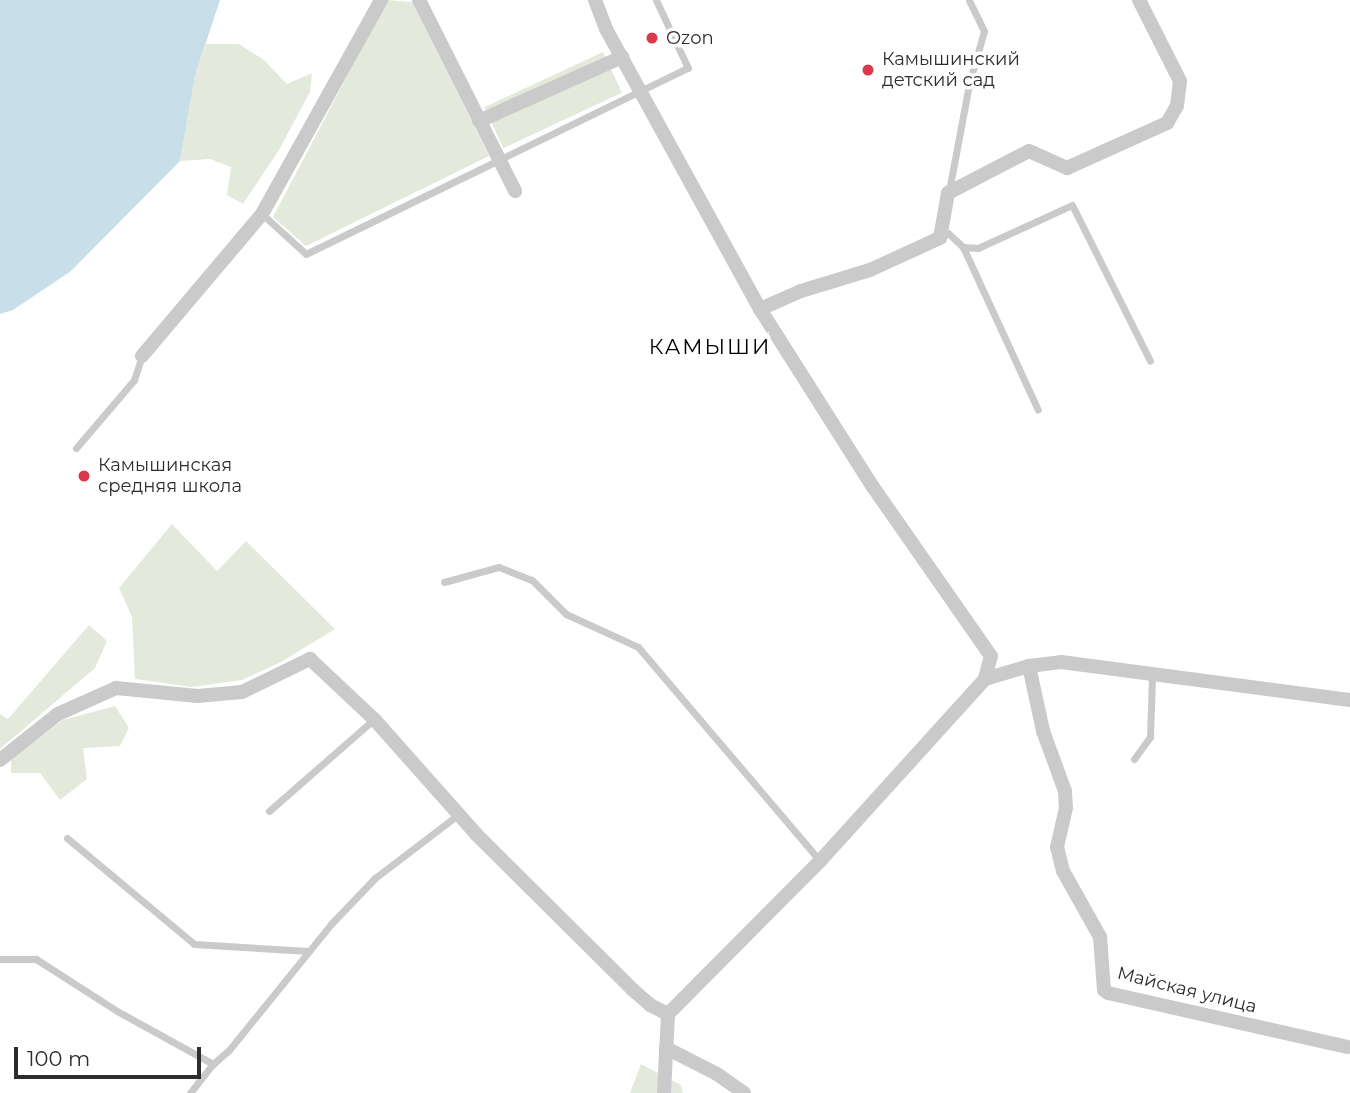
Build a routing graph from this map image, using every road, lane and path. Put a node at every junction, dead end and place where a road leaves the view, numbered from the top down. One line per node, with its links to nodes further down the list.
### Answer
1 (381, 0): 13 (street)
2 (419, 0): 9 (street)
3 (595, 0): 7 (street)
4 (656, 0): 8 (lane)
5 (969, 0): 12 (lane)
6 (1139, 0): 12 (street)
7 (622, 57): 8 (street); 9 (street)
8 (641, 92): 10 (lane); 16 (street)
9 (479, 121): 10 (street)
10 (499, 162): 11 (street); 13 (lane)
11 (515, 191)
12 (948, 193): 14 (street)
13 (262, 214): 17 (street)
14 (940, 237): 15 (lane); 16 (street)
15 (963, 247): 18 (lane); 19 (lane)
16 (760, 309): 24 (street)
17 (142, 356): 20 (lane)
18 (1150, 361)
19 (1038, 410)
20 (76, 448)
21 (444, 582): 32 (lane)
22 (1028, 666): 23 (street); 24 (street); 36 (street, Майская улица)
23 (1152, 676): 25 (street); 27 (lane)
24 (985, 680): 32 (street)
25 (1350, 700)
26 (374, 719): 28 (street); 29 (lane); 30 (street)
27 (1134, 759)
28 (0, 760)
29 (269, 811)
30 (459, 814): 33 (lane); 35 (street)
31 (67, 838): 33 (lane)
32 (820, 861): 35 (street)
33 (309, 951): 38 (lane)
34 (0, 959): 38 (lane)
35 (668, 1014): 37 (street)
36 (1347, 1047)
37 (666, 1048): 40 (street); 41 (street)
38 (213, 1064): 39 (lane)
39 (190, 1093)
40 (664, 1093)
41 (744, 1093)

